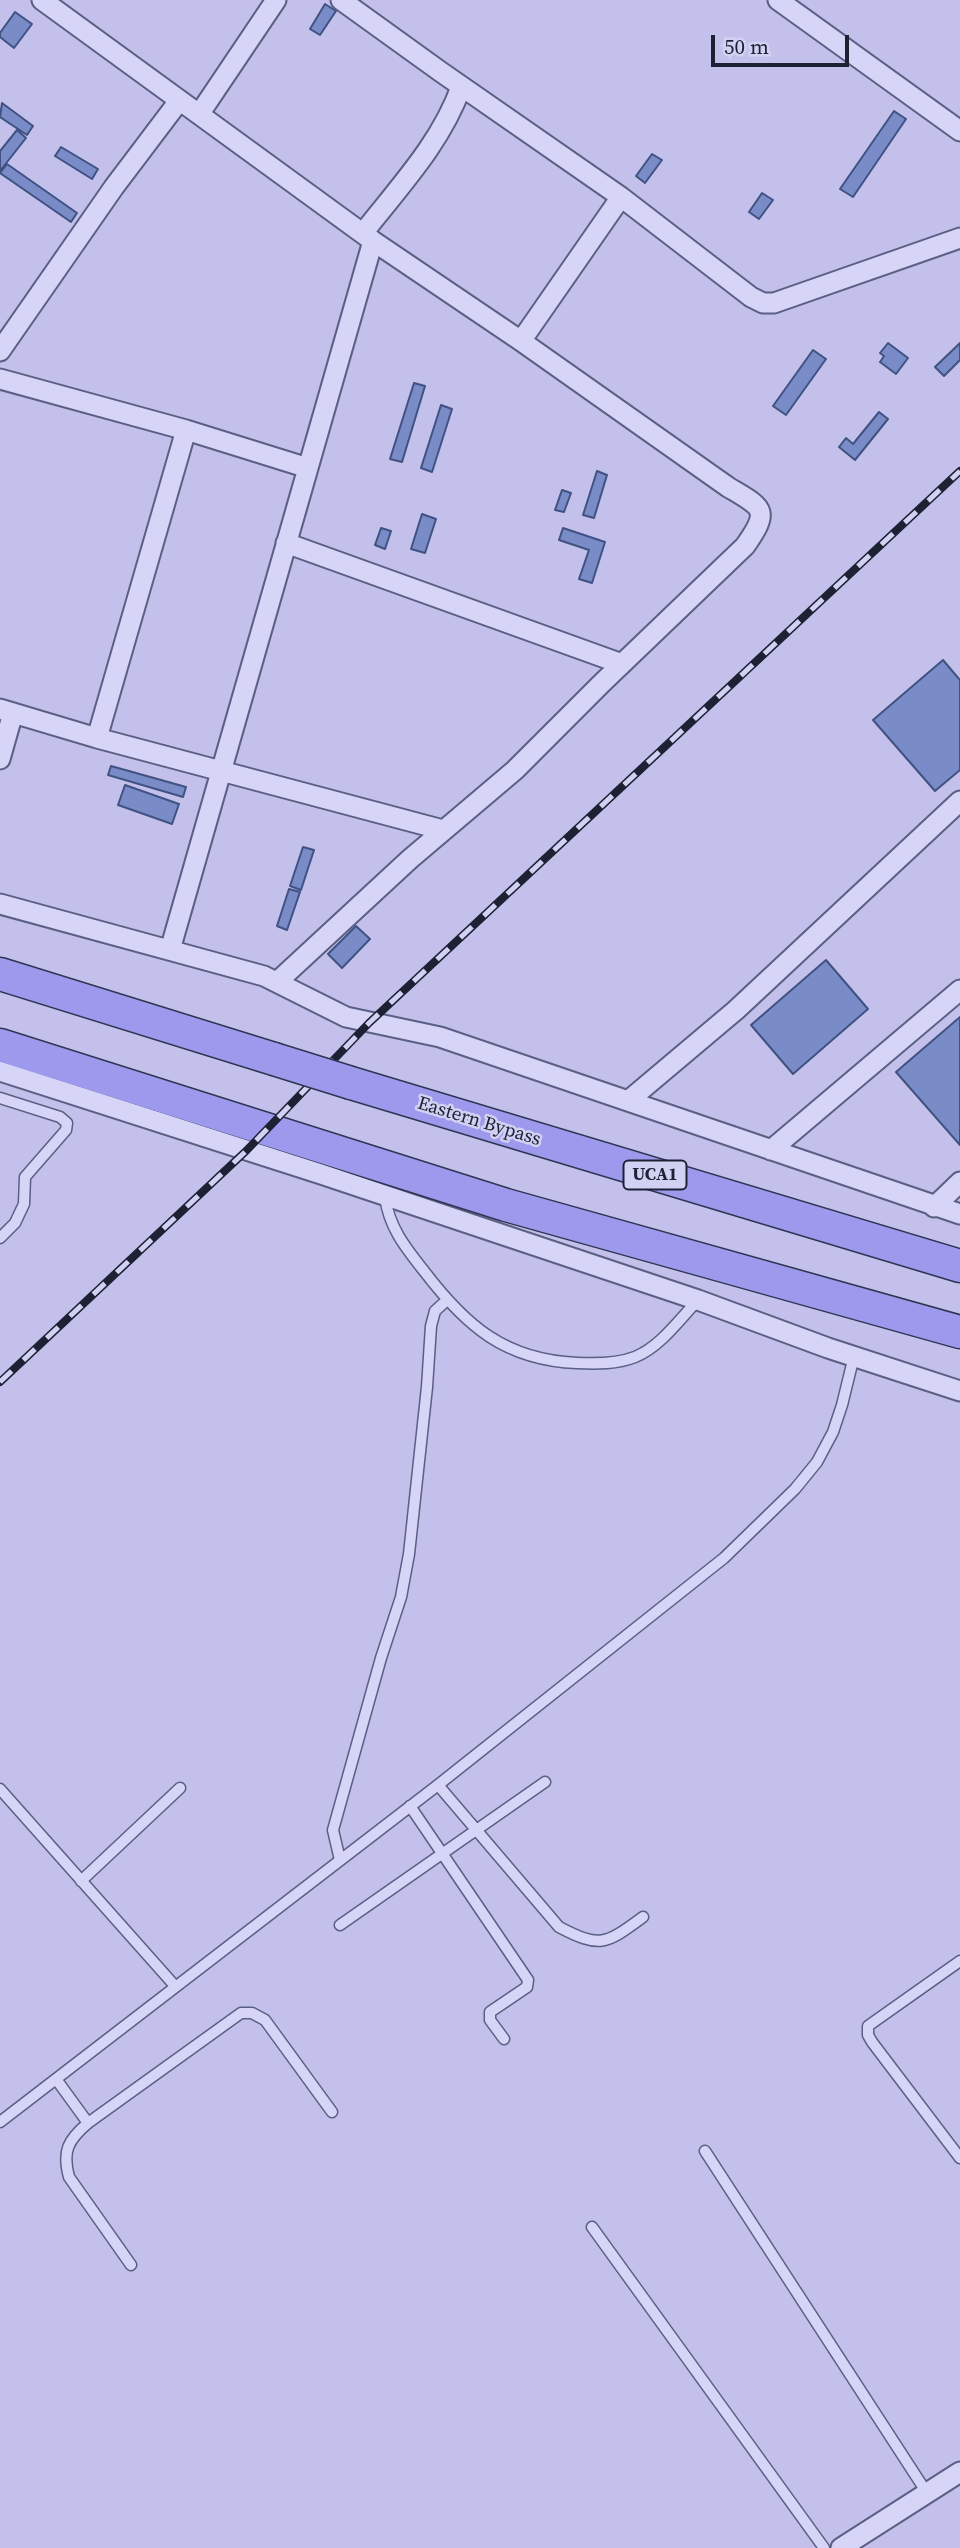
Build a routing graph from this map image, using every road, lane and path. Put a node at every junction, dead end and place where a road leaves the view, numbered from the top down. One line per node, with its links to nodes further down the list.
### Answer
1 (276, 0): 7 (street)
2 (341, 0): 5 (street)
3 (778, 0): 8 (street)
4 (48, 2): 6 (street)
5 (461, 87): 9 (street); 10 (street)
6 (179, 101): 7 (street); 13 (street)
7 (200, 113): 10 (street)
8 (960, 131)
9 (621, 197): 11 (street); 12 (street)
10 (368, 237): 12 (street); 16 (street)
11 (960, 238)
12 (521, 341): 18 (street)
13 (0, 351)
14 (0, 379): 15 (street)
15 (186, 430): 16 (street); 20 (street)
16 (308, 468): 17 (street)
17 (286, 542): 18 (street); 22 (street)
18 (622, 664): 24 (street)
19 (7, 711): 20 (street); 21 (street)
20 (97, 738): 22 (street)
21 (0, 759)
22 (221, 771): 24 (street); 26 (street)
23 (960, 801): 33 (street)
24 (443, 830): 28 (street)
25 (0, 904): 26 (street)
26 (170, 950): 28 (street)
27 (0, 974): 40 (main road, Eastern Bypass / UCA1, bridge)
28 (277, 982): 33 (street)
29 (960, 990): 34 (street)
30 (0, 1045): 43 (main road)
31 (0, 1071): 36 (street)
32 (0, 1098): 39 (lane)
33 (628, 1101): 34 (street)
34 (771, 1150): 37 (street)
35 (960, 1182): 37 (street)
36 (385, 1197): 41 (lane); 42 (street)
37 (934, 1207): 38 (street)
38 (960, 1214)
39 (0, 1238)
40 (960, 1266)
41 (447, 1300): 42 (lane); 53 (lane)
42 (698, 1300): 44 (street)
43 (960, 1332)
44 (853, 1356): 45 (street); 47 (lane)
45 (960, 1391)
46 (545, 1782): 51 (lane)
47 (438, 1785): 50 (lane); 51 (lane)
48 (180, 1788): 54 (lane)
49 (0, 1789): 54 (lane)
50 (410, 1806): 52 (lane); 53 (lane)
51 (477, 1829): 52 (lane); 55 (lane)
52 (443, 1854): 56 (lane); 59 (lane)
53 (340, 1860): 58 (lane)
54 (81, 1881): 58 (lane)
55 (643, 1917)
56 (340, 1925)
57 (960, 1961): 65 (lane)
58 (175, 1986): 60 (lane)
59 (504, 2039)
60 (56, 2079): 62 (lane); 63 (lane)
61 (332, 2112): 63 (lane)
62 (0, 2122)
63 (88, 2123): 67 (lane)
64 (705, 2151): 69 (lane)
65 (960, 2158)
66 (592, 2227): 70 (lane)
67 (131, 2265)
68 (960, 2472): 69 (street)
69 (928, 2493): 71 (street)
70 (824, 2548)
71 (841, 2548)

